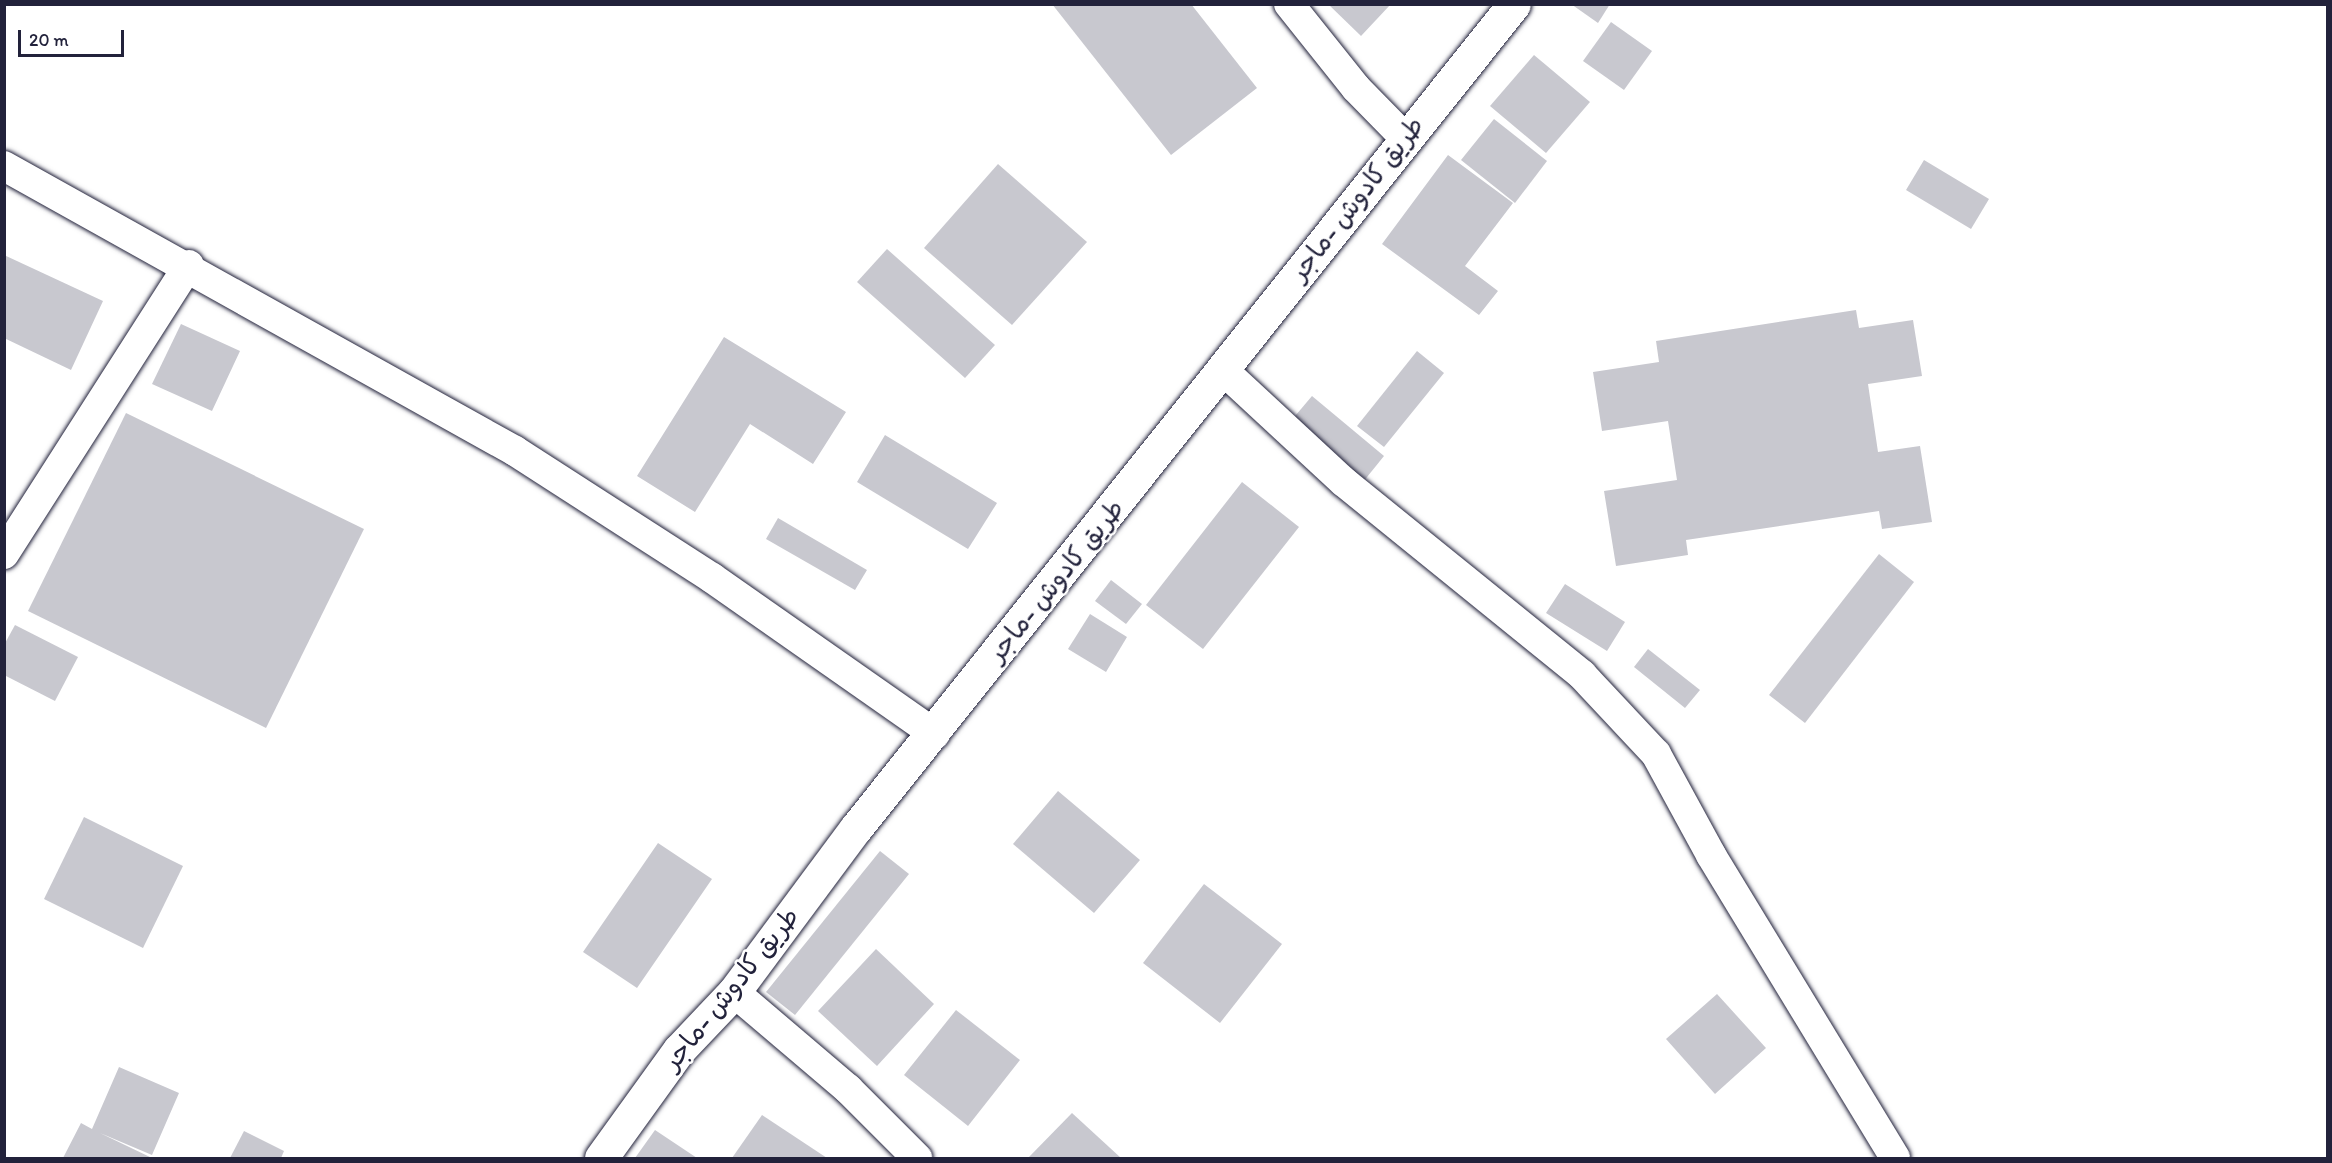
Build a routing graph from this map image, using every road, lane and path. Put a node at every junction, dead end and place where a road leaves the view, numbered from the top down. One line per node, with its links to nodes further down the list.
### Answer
1 (1289, 4): 3 (street)
2 (1514, 4): 3 (highway, طريق كادوش -ماجر)
3 (1404, 137): 6 (highway, طريق كادوش -ماجر)
4 (4, 166): 5 (street)
5 (189, 265): 7 (street); 8 (street)
6 (1224, 371): 8 (highway, طريق كادوش -ماجر); 12 (street)
7 (4, 554)
8 (934, 734): 9 (highway, طريق كادوش -ماجر)
9 (735, 992): 10 (highway, طريق كادوش -ماجر); 11 (street)
10 (600, 1158)
11 (917, 1158)
12 (1895, 1158)

